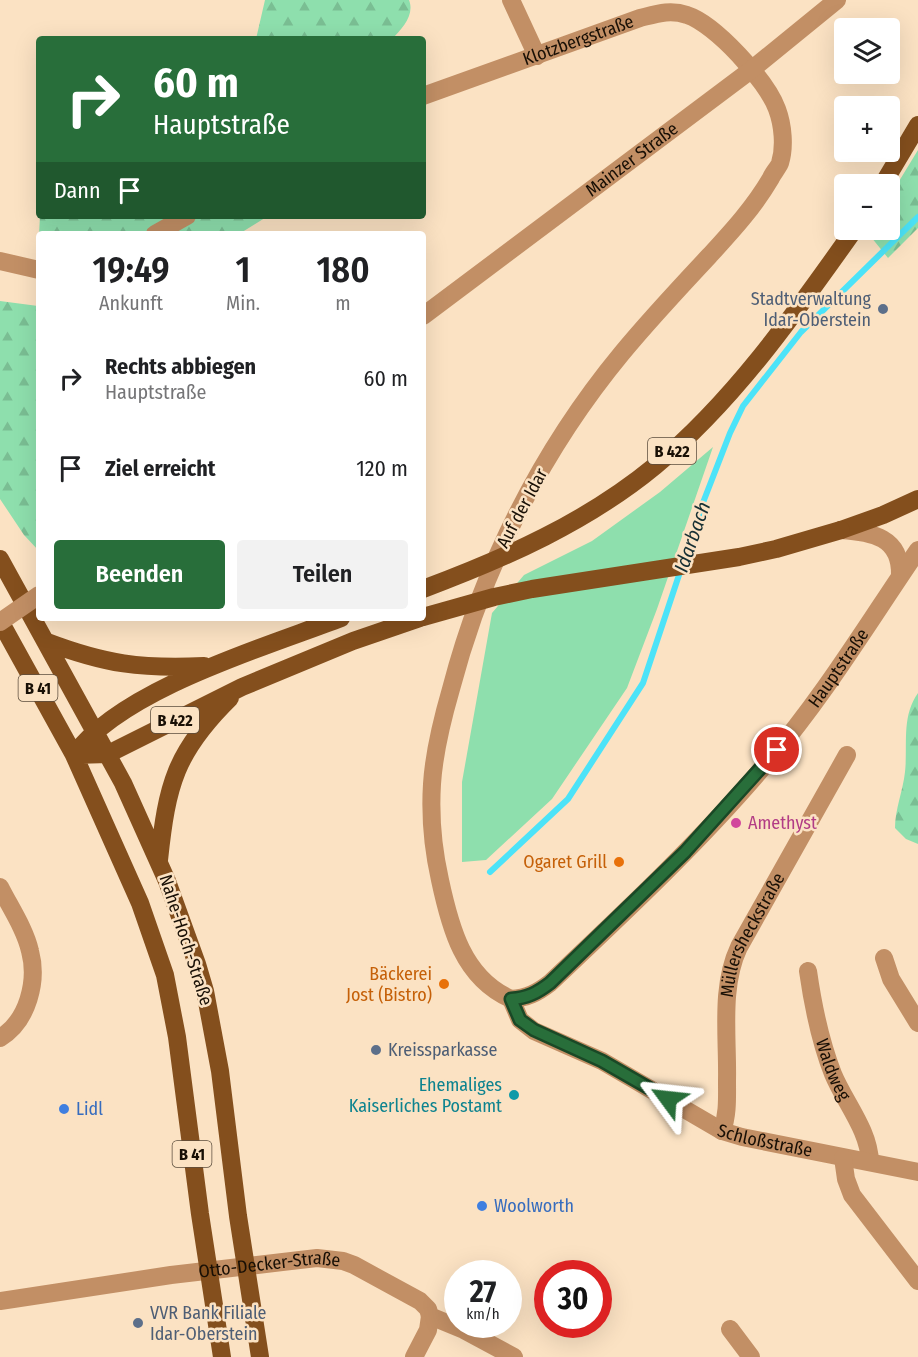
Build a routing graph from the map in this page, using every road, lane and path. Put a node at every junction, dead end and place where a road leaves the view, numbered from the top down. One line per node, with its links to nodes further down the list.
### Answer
1 (512, 0): 3 (street)
2 (837, 0): 4 (street, Mainzer Straße)
3 (537, 56): 4 (street, Klotzbergstraße); 5 (street, Klotzbergstraße)
4 (751, 70): 13 (street, Mainzer Straße); 36 (street, Auf der Idar)
5 (426, 95)
6 (918, 124): 7 (main road)
7 (889, 174)
8 (181, 219): 9 (street)
9 (160, 231)
10 (846, 240): 19 (main road, B 422, bridge)
11 (0, 261): 12 (street)
12 (36, 269)
13 (426, 314)
14 (918, 499): 15 (main road, B 422)
15 (841, 530): 18 (street); 21 (main road, B 422, bridge)
16 (918, 550): 18 (street, Hauptstraße)
17 (0, 559): 25 (main road, Nahe-Hoch-Straße / B 41)
18 (900, 575): 36 (street, Hauptstraße)
19 (426, 587)
20 (36, 597): 22 (street, bridge)
21 (426, 617)
22 (0, 621): 30 (main road, Nahe-Hoch-Straße / B 41)
23 (333, 621): 26 (main road, B 422)
24 (412, 621): 27 (main road, B 422)
25 (47, 642): 26 (main road); 28 (main road, Nahe-Hoch-Straße / B 41)
26 (215, 666): 28 (main road, B 422)
27 (242, 687): 29 (main road, B 422); 32 (main road)
28 (95, 731): 29 (main road, Nahe-Hoch-Straße / B 41); 30 (main road)
29 (108, 754): 30 (main road); 32 (main road, Nahe-Hoch-Straße / B 41)
30 (74, 755): 44 (main road, Nahe-Hoch-Straße / B 41)
31 (847, 755): 39 (street, Müllersheckstraße)
32 (159, 862): 43 (main road, Nahe-Hoch-Straße / B 41)
33 (0, 887): 38 (street)
34 (884, 957): 37 (street)
35 (808, 971): 41 (street, Waldweg)
36 (511, 999): 39 (street, Schloßstraße)
37 (918, 1023)
38 (0, 1038)
39 (722, 1131): 40 (street, Schloßstraße)
40 (843, 1158): 41 (street, Schloßstraße); 45 (street)
41 (870, 1162): 42 (street, Schloßstraße)
42 (918, 1172)
43 (245, 1266): 44 (street, Otto-Decker-Straße); 47 (street, Otto-Decker-Straße); 50 (main road, Nahe-Hoch-Straße / B 41)
44 (208, 1270): 46 (street, Otto-Decker-Straße); 49 (main road, Nahe-Hoch-Straße / B 41)
45 (918, 1281)
46 (0, 1301)
47 (430, 1316): 51 (street); 52 (street, Otto-Decker-Straße)
48 (730, 1329): 53 (street)
49 (222, 1357)
50 (260, 1357)
51 (414, 1357)
52 (513, 1357)
53 (751, 1357)

